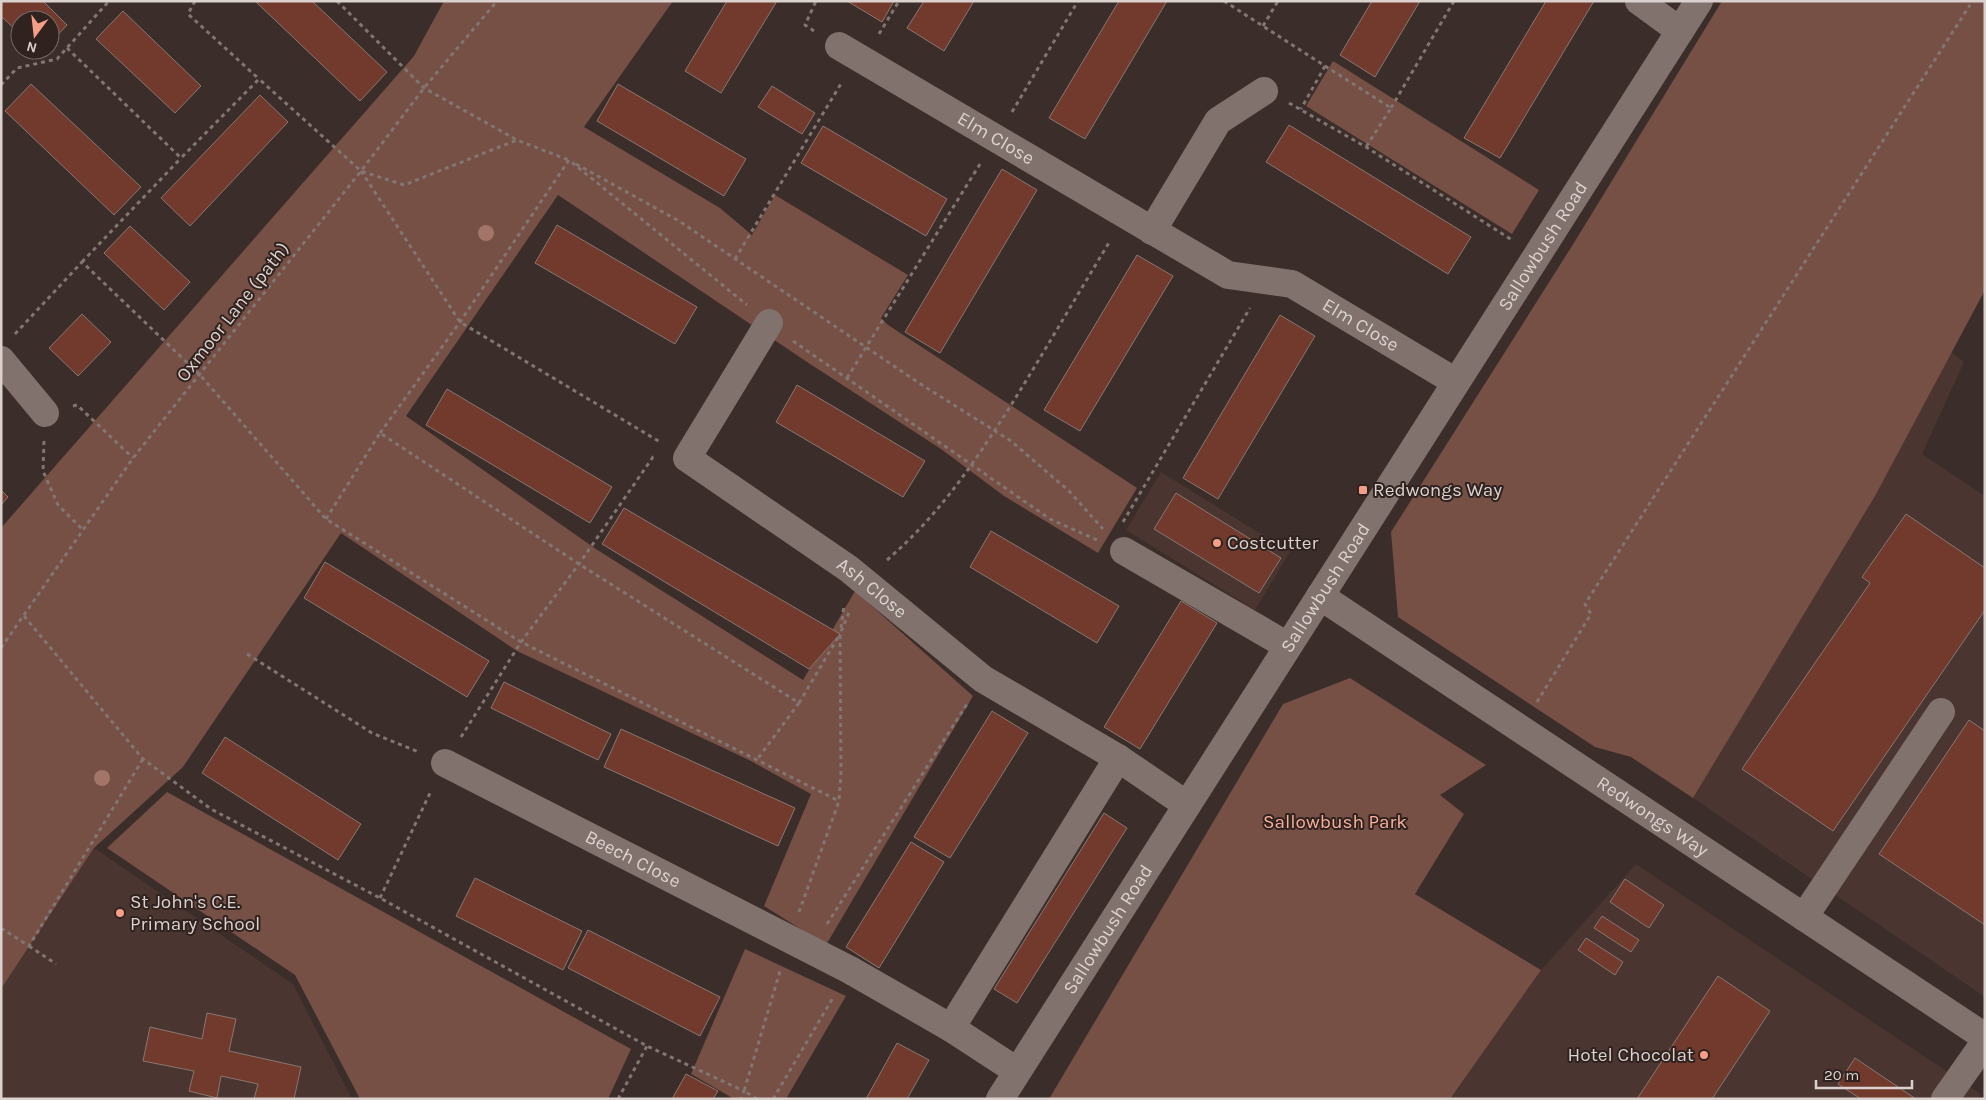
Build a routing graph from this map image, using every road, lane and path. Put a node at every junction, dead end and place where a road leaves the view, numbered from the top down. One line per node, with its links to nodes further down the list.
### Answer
1 (109, 1): 15 (path)
2 (337, 1): 20 (path)
3 (497, 1): 20 (path, Oxmoor Lane (path))
4 (899, 1): 16 (path)
5 (1078, 1): 24 (path)
6 (1224, 1): 13 (path)
7 (1278, 1): 13 (path)
8 (1454, 1): 22 (path)
9 (1639, 1): 14 (street)
10 (1698, 1): 14 (street, Sallowbush Road)
11 (195, 2): 18 (path)
12 (1970, 5): 61 (path)
13 (1263, 26): 17 (path)
14 (1680, 30): 31 (street, Sallowbush Road)
15 (67, 48): 19 (path); 27 (path)
16 (853, 54): 24 (street, Elm Close); 32 (path)
17 (1325, 66): 22 (path); 23 (path)
18 (260, 80): 27 (path); 29 (path)
19 (1, 85)
20 (424, 88): 25 (path); 29 (path, Oxmoor Lane (path))
21 (1264, 91): 23 (path); 30 (street)
22 (1391, 108): 26 (path)
23 (1301, 109): 26 (path)
24 (996, 139): 30 (street, Elm Close); 38 (path)
25 (517, 140): 28 (path); 29 (path)
26 (1366, 147): 31 (path)
27 (181, 158): 33 (path)
28 (569, 160): 32 (path); 35 (path); 36 (path)
29 (361, 171): 35 (path); 40 (path, Oxmoor Lane (path))
30 (1152, 231): 34 (street, Elm Close)
31 (1536, 256): 42 (street, Sallowbush Road)
32 (735, 259): 38 (path)
33 (82, 262): 37 (path); 40 (path)
34 (1251, 279): 42 (street, Elm Close); 49 (path)
35 (460, 322): 44 (path); 46 (path)
36 (769, 324): 41 (path); 46 (street)
37 (15, 334)
38 (866, 347): 41 (path); 49 (path)
39 (1, 360): 43 (street)
40 (200, 375): 45 (path, Oxmoor Lane (path)); 47 (path)
41 (847, 378): 49 (path)
42 (1456, 382): 52 (street, Sallowbush Road)
43 (46, 413): 45 (path); 48 (path)
44 (380, 433): 47 (path); 50 (path)
45 (134, 458): 48 (path, Oxmoor Lane (path))
46 (687, 458): 50 (path); 51 (street, Ash Close)
47 (326, 519): 54 (path)
48 (84, 530): 53 (path, Oxmoor Lane (path))
49 (1118, 545): 56 (street)
50 (579, 564): 54 (path); 59 (path)
51 (849, 569): 58 (street, Ash Close); 59 (path)
52 (1320, 596): 56 (street, Sallowbush Road); 61 (street, Redwongs Way)
53 (24, 616): 55 (path, Oxmoor Lane (path)); 63 (path)
54 (521, 642): 64 (path); 65 (path)
55 (2, 645)
56 (1288, 646): 67 (street, Sallowbush Road)
57 (247, 654): 65 (path)
58 (983, 680): 62 (street, Ash Close); 72 (path)
59 (799, 703): 64 (path)
60 (1941, 712): 69 (street)
61 (1520, 728): 69 (street, Redwongs Way)
62 (1118, 758): 67 (street, Ash Close); 75 (street)
63 (143, 759): 68 (path); 71 (path)
64 (756, 761): 66 (path)
65 (445, 763): 68 (path); 72 (street, Beech Close)
66 (839, 802)
67 (1187, 805): 79 (street, Sallowbush Road)
68 (380, 898): 78 (path)
69 (1804, 917): 76 (street, Redwongs Way)
70 (1, 928): 71 (path)
71 (29, 946): 73 (path)
72 (810, 950): 74 (street, Beech Close)
73 (56, 964)
74 (850, 970): 75 (street, Beech Close); 82 (path)
75 (951, 1028): 79 (street, Beech Close)
76 (1985, 1036)
77 (1985, 1042): 84 (street)
78 (647, 1046): 80 (path); 81 (path)
79 (1017, 1071): 83 (street, Sallowbush Road)
80 (618, 1099)
81 (741, 1099)
82 (773, 1099)
83 (1000, 1099)
84 (1945, 1099)

